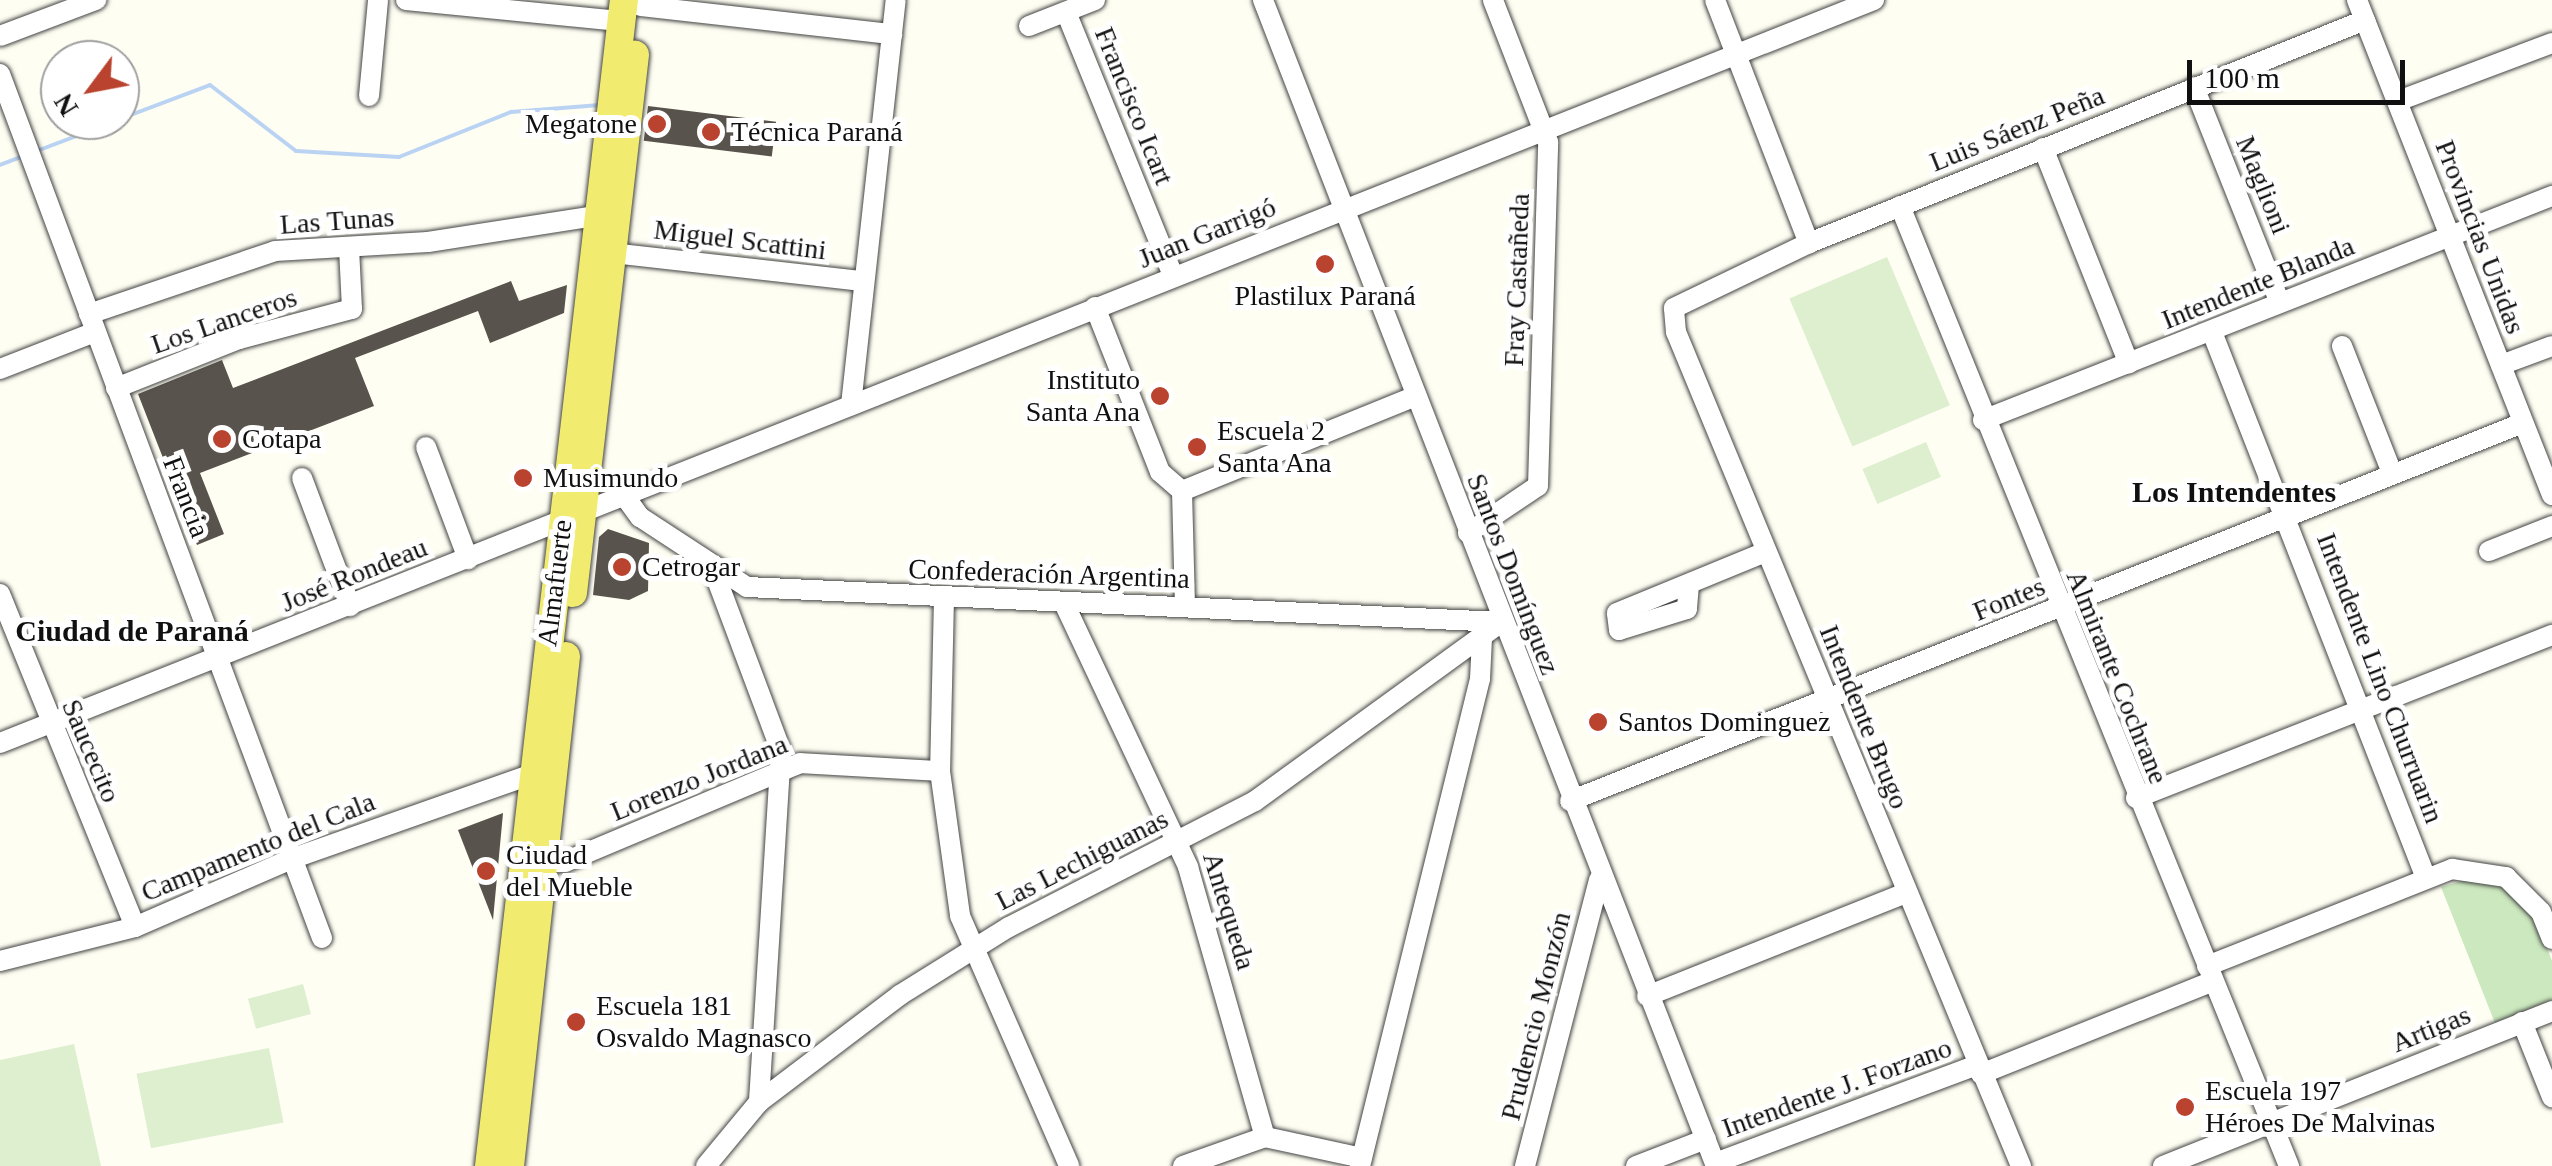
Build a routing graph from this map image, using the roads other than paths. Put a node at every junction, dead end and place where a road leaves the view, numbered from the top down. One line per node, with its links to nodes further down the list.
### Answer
1 (96, 0): 15 (street)
2 (378, 0): 20 (street)
3 (406, 0): 10 (street)
4 (896, 0): 14 (street)
5 (1095, 0): 12 (street)
6 (1262, 0): 26 (street, Santos Domínguez)
7 (1493, 0): 22 (street, Fray Castañeda)
8 (1714, 0): 17 (street)
9 (1874, 0): 17 (street, Juan Garrigó)
10 (632, 7): 14 (street); 27 (main road, Almafuerte); 31 (main road, Almafuerte)
11 (2361, 10): 19 (street, Luis Sáenz Peña); 21 (street, Provincias Unidas)
12 (1066, 12): 13 (street); 32 (street, Francisco Icart)
13 (1029, 26)
14 (892, 34): 33 (street)
15 (0, 36)
16 (2552, 42): 21 (street)
17 (1736, 54): 22 (street, Juan Garrigó); 29 (street)
18 (0, 74): 37 (street, Francia)
19 (2194, 87): 23 (street, Luis Sáenz Peña); 35 (street, Maglioni)
20 (369, 96)
21 (2398, 101): 28 (street, Provincias Unidas)
22 (1546, 130): 26 (street, Juan Garrigó); 58 (street, Fray Castañeda)
23 (2043, 148): 25 (street, Luis Sáenz Peña); 41 (street)
24 (2552, 196): 28 (street, Intendente Blanda)
25 (1900, 206): 29 (street, Luis Sáenz Peña); 47 (street, Almirante Cochrane)
26 (1344, 208): 32 (street, Juan Garrigó); 45 (street, Santos Domínguez)
27 (596, 216): 30 (street, Las Tunas); 56 (main road, Almafuerte)
28 (2450, 237): 35 (street, Intendente Blanda); 42 (street, Provincias Unidas)
29 (1809, 243): 34 (street, Luis Sáenz Peña)
30 (348, 248): 37 (street, Las Tunas); 44 (street, Los Lanceros)
31 (612, 253): 33 (street, Miguel Scattini); 56 (main road, Almafuerte)
32 (1173, 276): 36 (street, Juan Garrigó)
33 (860, 281): 46 (street)
34 (1691, 294): 60 (street, Intendente Brugo)
35 (2280, 303): 38 (street, Intendente Blanda)
36 (1095, 307): 46 (street, Juan Garrigó); 52 (street)
37 (92, 323): 43 (street, Las Tunas); 44 (street, Francia)
38 (2212, 332): 41 (street, Intendente Blanda); 55 (street, Intendente Lino Churruarin)
39 (2342, 346): 50 (street)
40 (2552, 346): 42 (street)
41 (2129, 364): 47 (street, Intendente Blanda)
42 (2501, 365): 48 (street, Provincias Unidas)
43 (0, 368)
44 (116, 388): 73 (street, Francia)
45 (1416, 396): 52 (street); 58 (street, Santos Domínguez)
46 (851, 405): 54 (street, Juan Garrigó)
47 (1983, 420): 69 (street, Almirante Cochrane)
48 (2523, 422): 50 (street, Fontes); 53 (street, Provincias Unidas)
49 (426, 447): 61 (street)
50 (2392, 474): 55 (street, Fontes)
51 (302, 478): 67 (street)
52 (1182, 491): 68 (street)
53 (2552, 495)
54 (626, 498): 56 (street, Juan Garrigó); 62 (street, Confederación Argentina)
55 (2288, 518): 69 (street, Fontes); 75 (street, Intendente Lino Churruarin)
56 (572, 519): 61 (street, José Rondeau); 80 (main road, Almafuerte); 85 (main road, Almafuerte)
57 (2552, 526): 59 (street)
58 (1468, 533): 70 (street, Santos Domínguez)
59 (2489, 551)
60 (1766, 552): 63 (street); 74 (street, Intendente Brugo)
61 (468, 559): 67 (street, José Rondeau)
62 (713, 569): 65 (street, Confederación Argentina); 79 (street)
63 (1689, 585)
64 (0, 594): 76 (street, Saucecito)
65 (944, 598): 66 (street, Confederación Argentina); 78 (street)
66 (1064, 603): 68 (street, Confederación Argentina); 83 (street, Antequeda)
67 (350, 606): 73 (street, José Rondeau)
68 (1185, 607): 70 (street, Confederación Argentina)
69 (2059, 608): 74 (street, Fontes); 81 (street, Almirante Cochrane)
70 (1501, 622): 72 (street, Las Lechiguanas); 82 (street, Santos Domínguez)
71 (2552, 635): 75 (street)
72 (1482, 638): 83 (street, Las Lechiguanas); 104 (street)
73 (217, 659): 76 (street, José Rondeau); 84 (street, Francia)
74 (1829, 702): 82 (street, Fontes); 88 (street, Intendente Brugo)
75 (2363, 707): 81 (street); 86 (street, Intendente Lino Churruarin)
76 (49, 724): 77 (street, José Rondeau); 89 (street, Saucecito)
77 (0, 744)
78 (940, 770): 79 (street, Lorenzo Jordana); 92 (street)
79 (780, 772): 85 (street, Lorenzo Jordana); 100 (street)
80 (533, 774): 84 (street, Campamento del Cala); 106 (main road, Almafuerte)
81 (2136, 798): 94 (street, Almirante Cochrane)
82 (1570, 801): 87 (street, Santos Domínguez)
83 (1179, 842): 92 (street, Las Lechiguanas); 102 (street, Antequeda)
84 (294, 858): 89 (street, Campamento del Cala); 90 (street, Francia)
85 (543, 863): 107 (main road, Almafuerte)
86 (2426, 878): 91 (street, Intendente J. Forzano); 94 (street, Intendente J. Forzano)
87 (1599, 880): 95 (street, Santos Domínguez); 111 (street, Prudencio Monzón)
88 (1906, 893): 95 (street); 98 (street, Intendente Brugo)
89 (135, 927): 93 (street, Campamento del Cala)
90 (322, 938)
91 (2552, 939)
92 (972, 948): 100 (street, Las Lechiguanas); 109 (street)
93 (0, 961)
94 (2210, 974): 98 (street, Intendente J. Forzano); 101 (street, Almirante Cochrane)
95 (1648, 996): 103 (street, Santos Domínguez)
96 (2552, 1010): 97 (street, Artigas)
97 (2522, 1022): 99 (street); 101 (street, Artigas)
98 (1979, 1070): 105 (street, Intendente J. Forzano); 113 (street, Intendente Brugo)
99 (2552, 1097)
100 (758, 1102): 108 (street, Las Lechiguanas)
101 (2271, 1123): 114 (street, Artigas); 115 (street, Almirante Cochrane)
102 (1265, 1137): 104 (street); 110 (street)
103 (1706, 1139): 105 (street, Santos Domínguez); 112 (street)
104 (1361, 1162)
105 (1716, 1164)
106 (489, 1166)
107 (510, 1166)
108 (706, 1166)
109 (1069, 1166)
110 (1183, 1166)
111 (1525, 1166)
112 (1636, 1166)
113 (2020, 1166)
114 (2163, 1166)
115 (2289, 1166)

